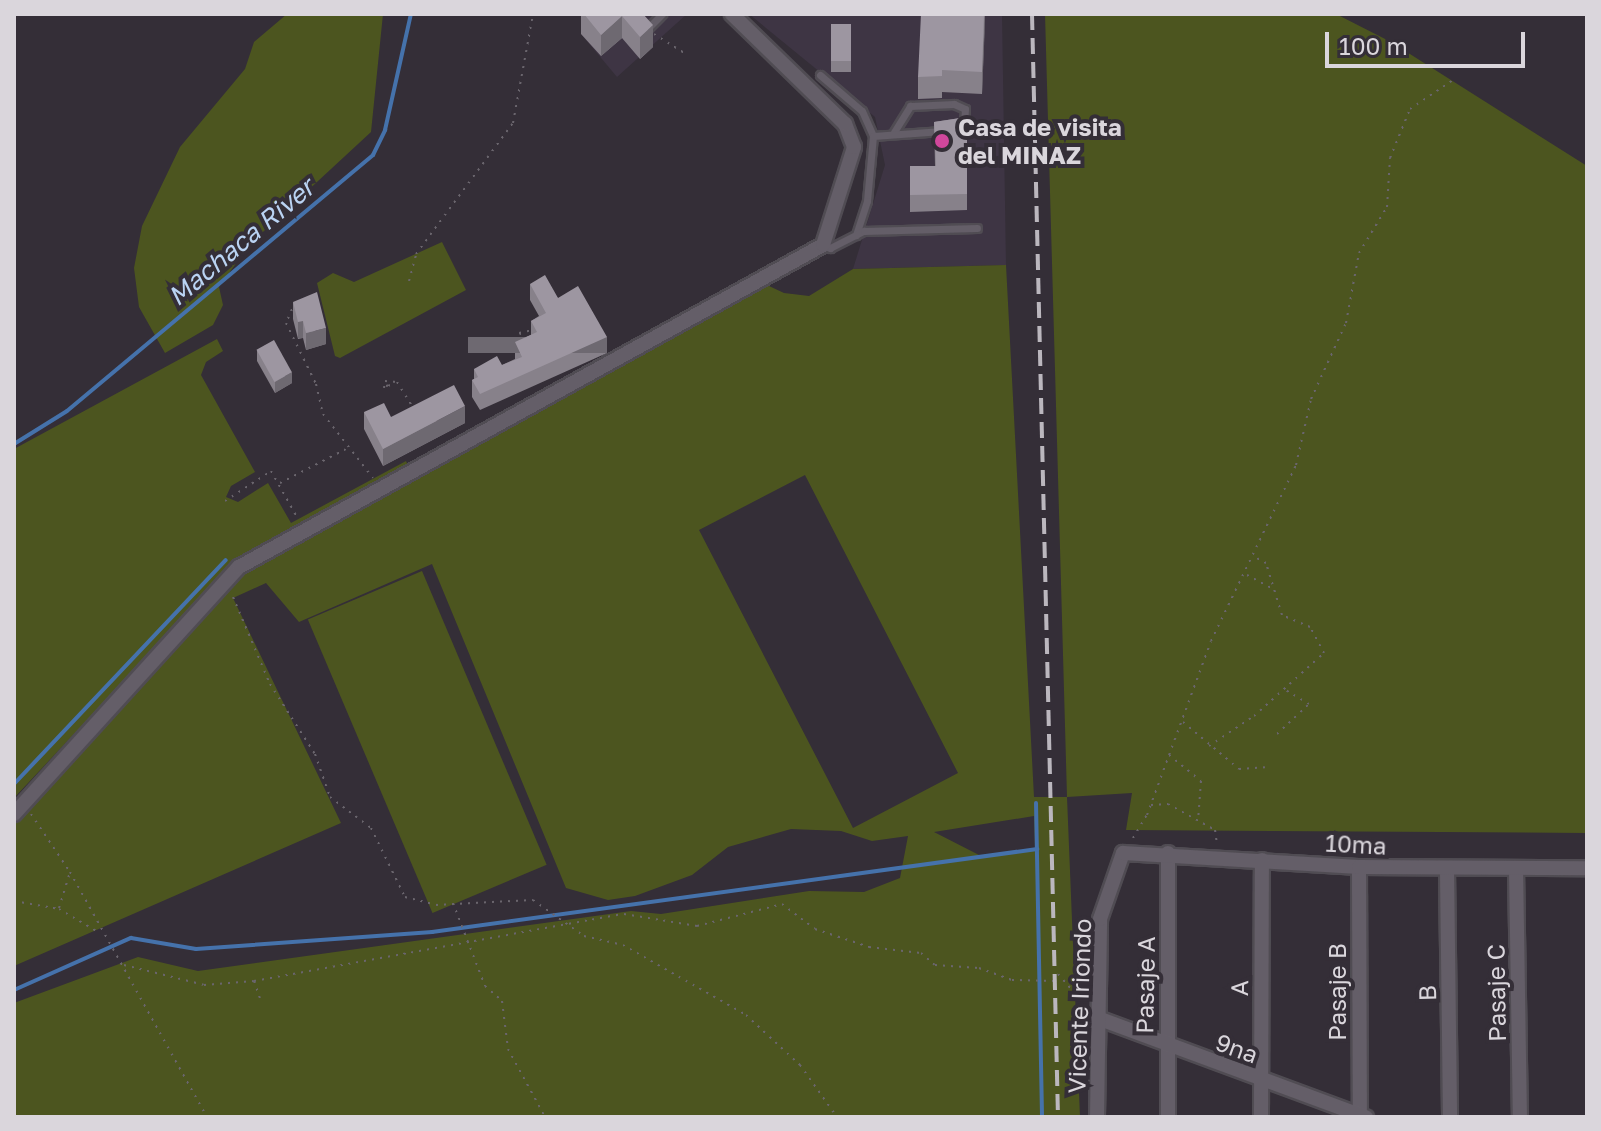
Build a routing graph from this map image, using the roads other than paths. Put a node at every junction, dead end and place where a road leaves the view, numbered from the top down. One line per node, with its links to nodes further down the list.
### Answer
1 (662, 14): 3 (lane)
2 (732, 14): 9 (street)
3 (646, 30)
4 (820, 75): 6 (lane)
5 (894, 132): 5 (lane); 6 (lane)
6 (873, 136): 8 (lane)
7 (977, 228): 8 (lane)
8 (856, 235): 9 (lane)
9 (823, 245): 10 (street)
10 (18, 809)
11 (1123, 853): 12 (street, 10ma); 18 (street, Vicente Iriondo)
12 (1168, 853): 13 (street, 10ma); 19 (street, Pasaje A)
13 (1262, 860): 14 (street, 10ma); 20 (street, A)
14 (1359, 867): 17 (street, 10ma); 21 (street, Pasaje B)
15 (1516, 868): 16 (street, 10ma); 17 (street, 10ma); 26 (street, Pasaje C)
16 (1587, 868)
17 (1447, 869): 25 (street, B)
18 (1095, 1017): 19 (street, 9na); 22 (street, Vicente Iriondo)
19 (1166, 1045): 20 (street, 9na); 23 (street, Pasaje A)
20 (1260, 1079): 21 (street, 9na); 24 (street, A)
21 (1362, 1116)
22 (1097, 1117)
23 (1168, 1117)
24 (1261, 1117)
25 (1450, 1117)
26 (1520, 1117)

